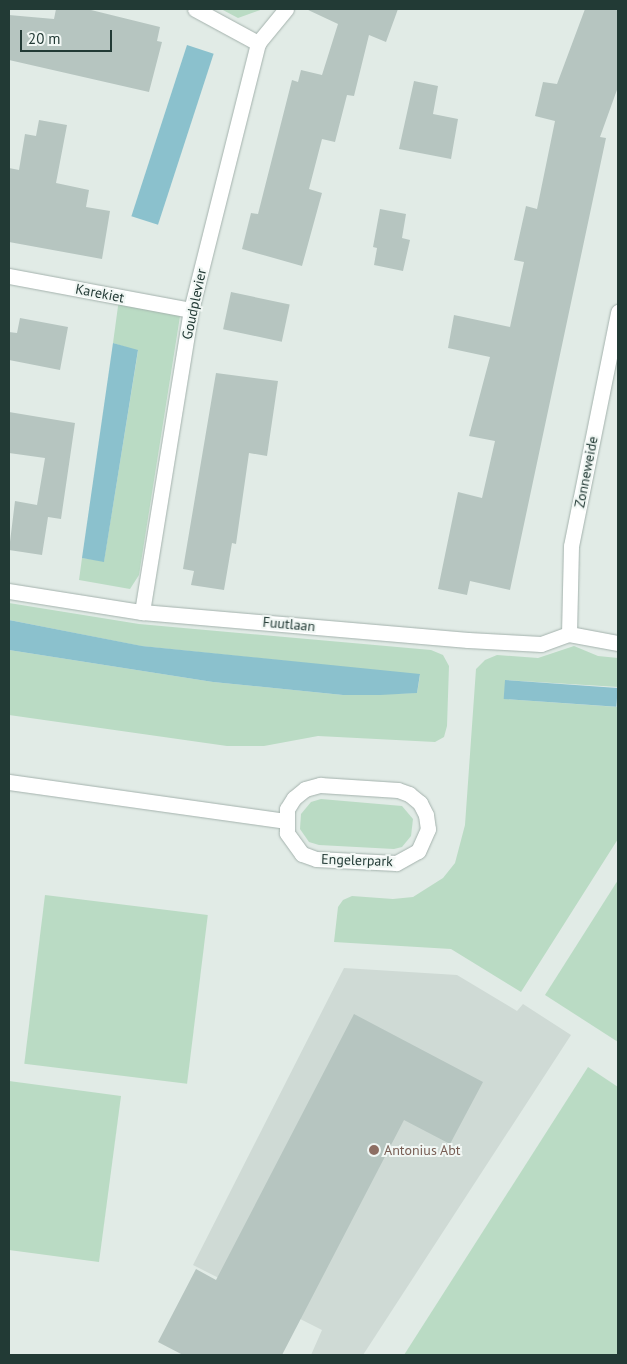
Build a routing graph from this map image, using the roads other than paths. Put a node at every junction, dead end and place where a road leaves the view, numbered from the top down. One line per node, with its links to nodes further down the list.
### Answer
1 (195, 9): 3 (street)
2 (286, 9): 3 (street, Goudplevier)
3 (258, 43): 5 (street, Goudplevier)
4 (9, 276): 5 (street, Karekiet)
5 (191, 310): 8 (street, Goudplevier)
6 (618, 312): 9 (street, Zonneweide)
7 (9, 591): 8 (street, Fuutlaan)
8 (142, 612): 9 (street, Fuutlaan)
9 (568, 634): 10 (street)
10 (618, 643)
11 (9, 782): 12 (street)
12 (285, 821): 12 (street, Engelerpark)

